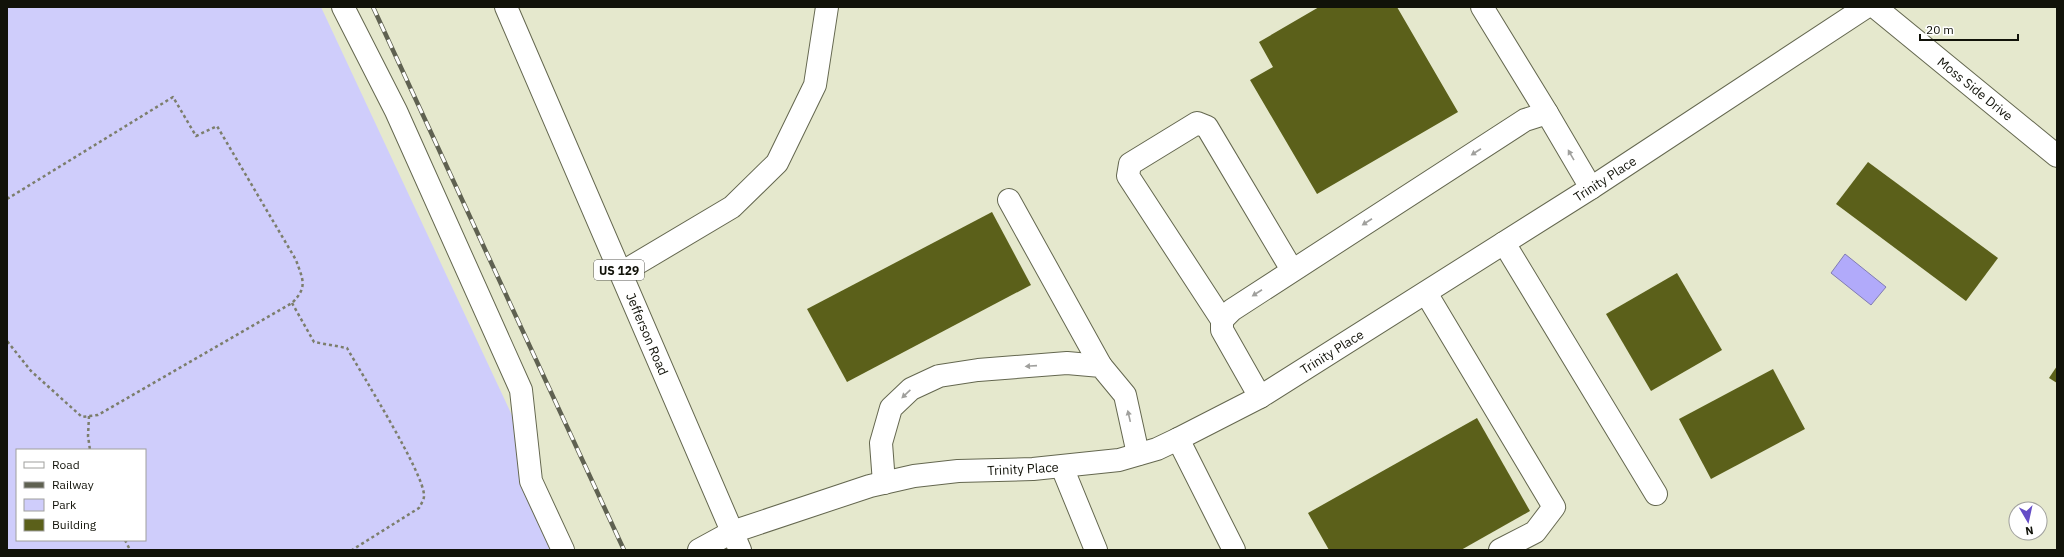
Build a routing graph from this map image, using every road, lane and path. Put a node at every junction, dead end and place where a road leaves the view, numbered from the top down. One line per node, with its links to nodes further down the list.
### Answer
1 (343, 7): 32 (main road)
2 (506, 7): 14 (main road, Jefferson Road / US 129)
3 (827, 7): 14 (main road)
4 (1482, 7): 7 (main road)
5 (1866, 7): 9 (main road, Trinity Place)
6 (1875, 7): 8 (main road, Moss Side Drive)
7 (1547, 113): 9 (main road, one-way to 7); 13 (main road, one-way to 13)
8 (2057, 156)
9 (1591, 188): 12 (main road, Trinity Place)
10 (7, 199): 16 (path)
11 (1008, 200): 19 (main road)
12 (1504, 243): 15 (main road, Trinity Place); 27 (main road)
13 (1292, 270): 17 (main road, one-way to 17); 17 (main road)
14 (621, 273): 29 (main road, Jefferson Road / US 129)
15 (1426, 293): 20 (main road, Trinity Place); 36 (main road)
16 (292, 303): 21 (path); 31 (path)
17 (1222, 320): 20 (main road)
18 (7, 341): 21 (path)
19 (1101, 366): 24 (main road, one-way to 19); 26 (main road, one-way to 26)
20 (1260, 397): 22 (main road, Trinity Place)
21 (89, 416): 23 (path)
22 (1178, 439): 24 (main road, Trinity Place); 35 (main road)
23 (90, 449)
24 (1138, 454): 25 (main road, Trinity Place)
25 (1062, 467): 26 (main road, Trinity Place); 34 (main road)
26 (884, 483): 29 (main road, Trinity Place)
27 (1656, 494)
28 (126, 541): 30 (path)
29 (736, 541): 33 (main road, Trinity Place)
30 (130, 550)
31 (352, 550)
32 (563, 550)
33 (699, 550)
34 (1096, 550)
35 (1234, 550)
36 (1500, 550)

